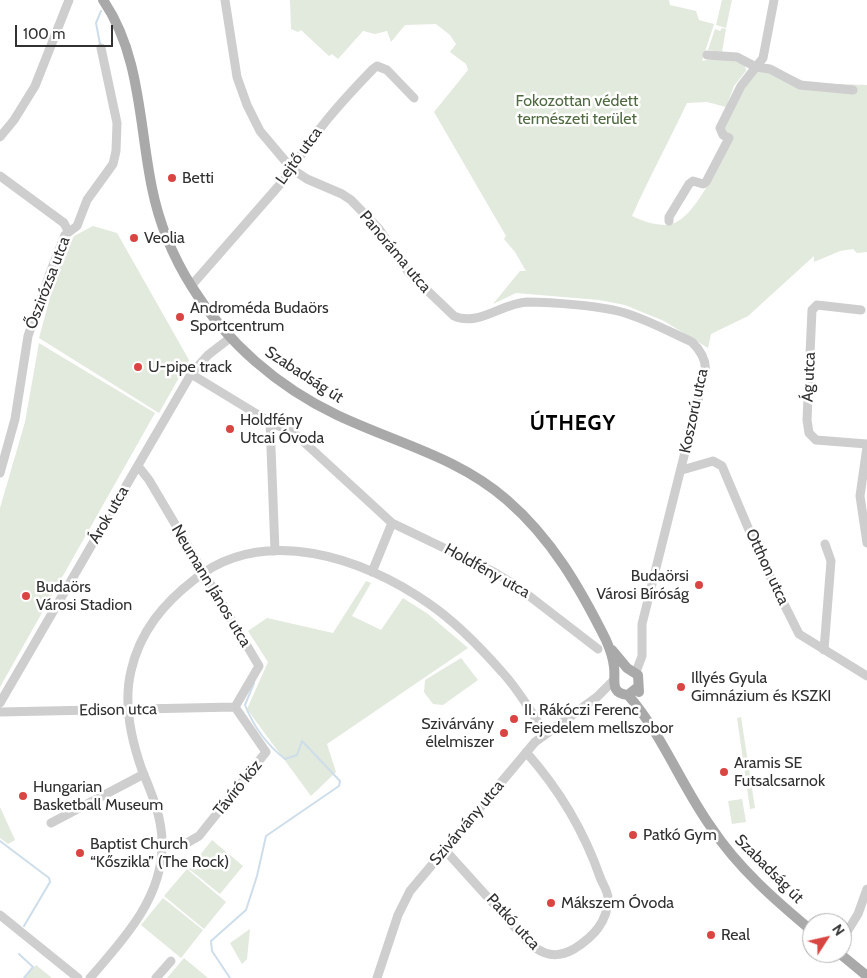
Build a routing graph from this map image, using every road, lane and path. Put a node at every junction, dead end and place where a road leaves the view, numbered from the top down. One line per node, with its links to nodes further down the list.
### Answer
1 (69, 0): 10 (street)
2 (103, 0): 15 (main road, Szabadság út)
3 (226, 0): 11 (street, Panoráma utca)
4 (774, 0): 7 (street)
5 (101, 48): 14 (street, Őszirózsa utca)
6 (707, 55): 7 (street)
7 (756, 66): 8 (street); 13 (street)
8 (853, 90)
9 (414, 98): 11 (street, Lejtő utca)
10 (0, 137)
11 (292, 169): 15 (street, Lejtő utca); 16 (street, Panoráma utca)
12 (0, 176): 14 (street)
13 (669, 221)
14 (68, 231): 24 (street, Őszirózsa utca)
15 (191, 286): 18 (main road, Szabadság út)
16 (505, 306): 23 (street, Koszorú utca)
17 (861, 310): 21 (street, Ág utca)
18 (230, 338): 19 (street, Árok utca); 31 (main road, Szabadság út)
19 (190, 374): 20 (street, Holdfény utca); 22 (street, Árok utca)
20 (270, 422): 25 (street, Holdfény utca); 28 (street)
21 (867, 446): 26 (street)
22 (138, 466): 30 (street, Neumann János utca); 41 (street, Árok utca)
23 (682, 470): 33 (street, Otthon utca); 34 (street, Koszorú utca)
24 (0, 473)
25 (392, 523): 29 (street); 32 (street, Holdfény utca)
26 (867, 543)
27 (825, 544): 33 (street)
28 (275, 551): 29 (street); 30 (street)
29 (372, 572): 46 (street)
30 (202, 573): 42 (street, Neumann János utca); 43 (street)
31 (609, 647): 34 (main road, Szabadság út); 36 (main road, Szabadság út)
32 (598, 649)
33 (824, 650): 35 (street, Otthon utca)
34 (632, 670): 36 (main road); 37 (main road, Szabadság út)
35 (867, 676)
36 (614, 678): 38 (main road, Szabadság út); 40 (street, Szivárvány utca)
37 (638, 687): 39 (main road); 45 (main road, Szabadság út)
38 (618, 691): 39 (main road); 40 (street, Szivárvány utca)
39 (628, 694): 45 (main road, Szabadság út)
40 (597, 697): 46 (street, Szivárvány utca)
41 (0, 703)
42 (236, 707): 43 (street, Edison utca); 50 (street, Távíró köz)
43 (128, 709): 44 (street, Edison utca); 48 (street)
44 (0, 712)
45 (648, 722): 54 (main road, Szabadság út)
46 (546, 733): 47 (street, Szivárvány utca)
47 (526, 752): 51 (street, Szivárvány utca); 51 (street, Patkó utca)
48 (144, 774): 49 (street); 50 (street)
49 (51, 823)
50 (162, 845): 60 (street)
51 (444, 850): 62 (street, Szivárvány utca)
52 (867, 889): 55 (street)
53 (0, 916): 59 (street)
54 (802, 923)
55 (852, 924)
56 (171, 961): 61 (street)
57 (851, 963): 58 (main road)
58 (867, 976)
59 (78, 978)
60 (90, 978)
61 (156, 978)
62 (377, 978)

